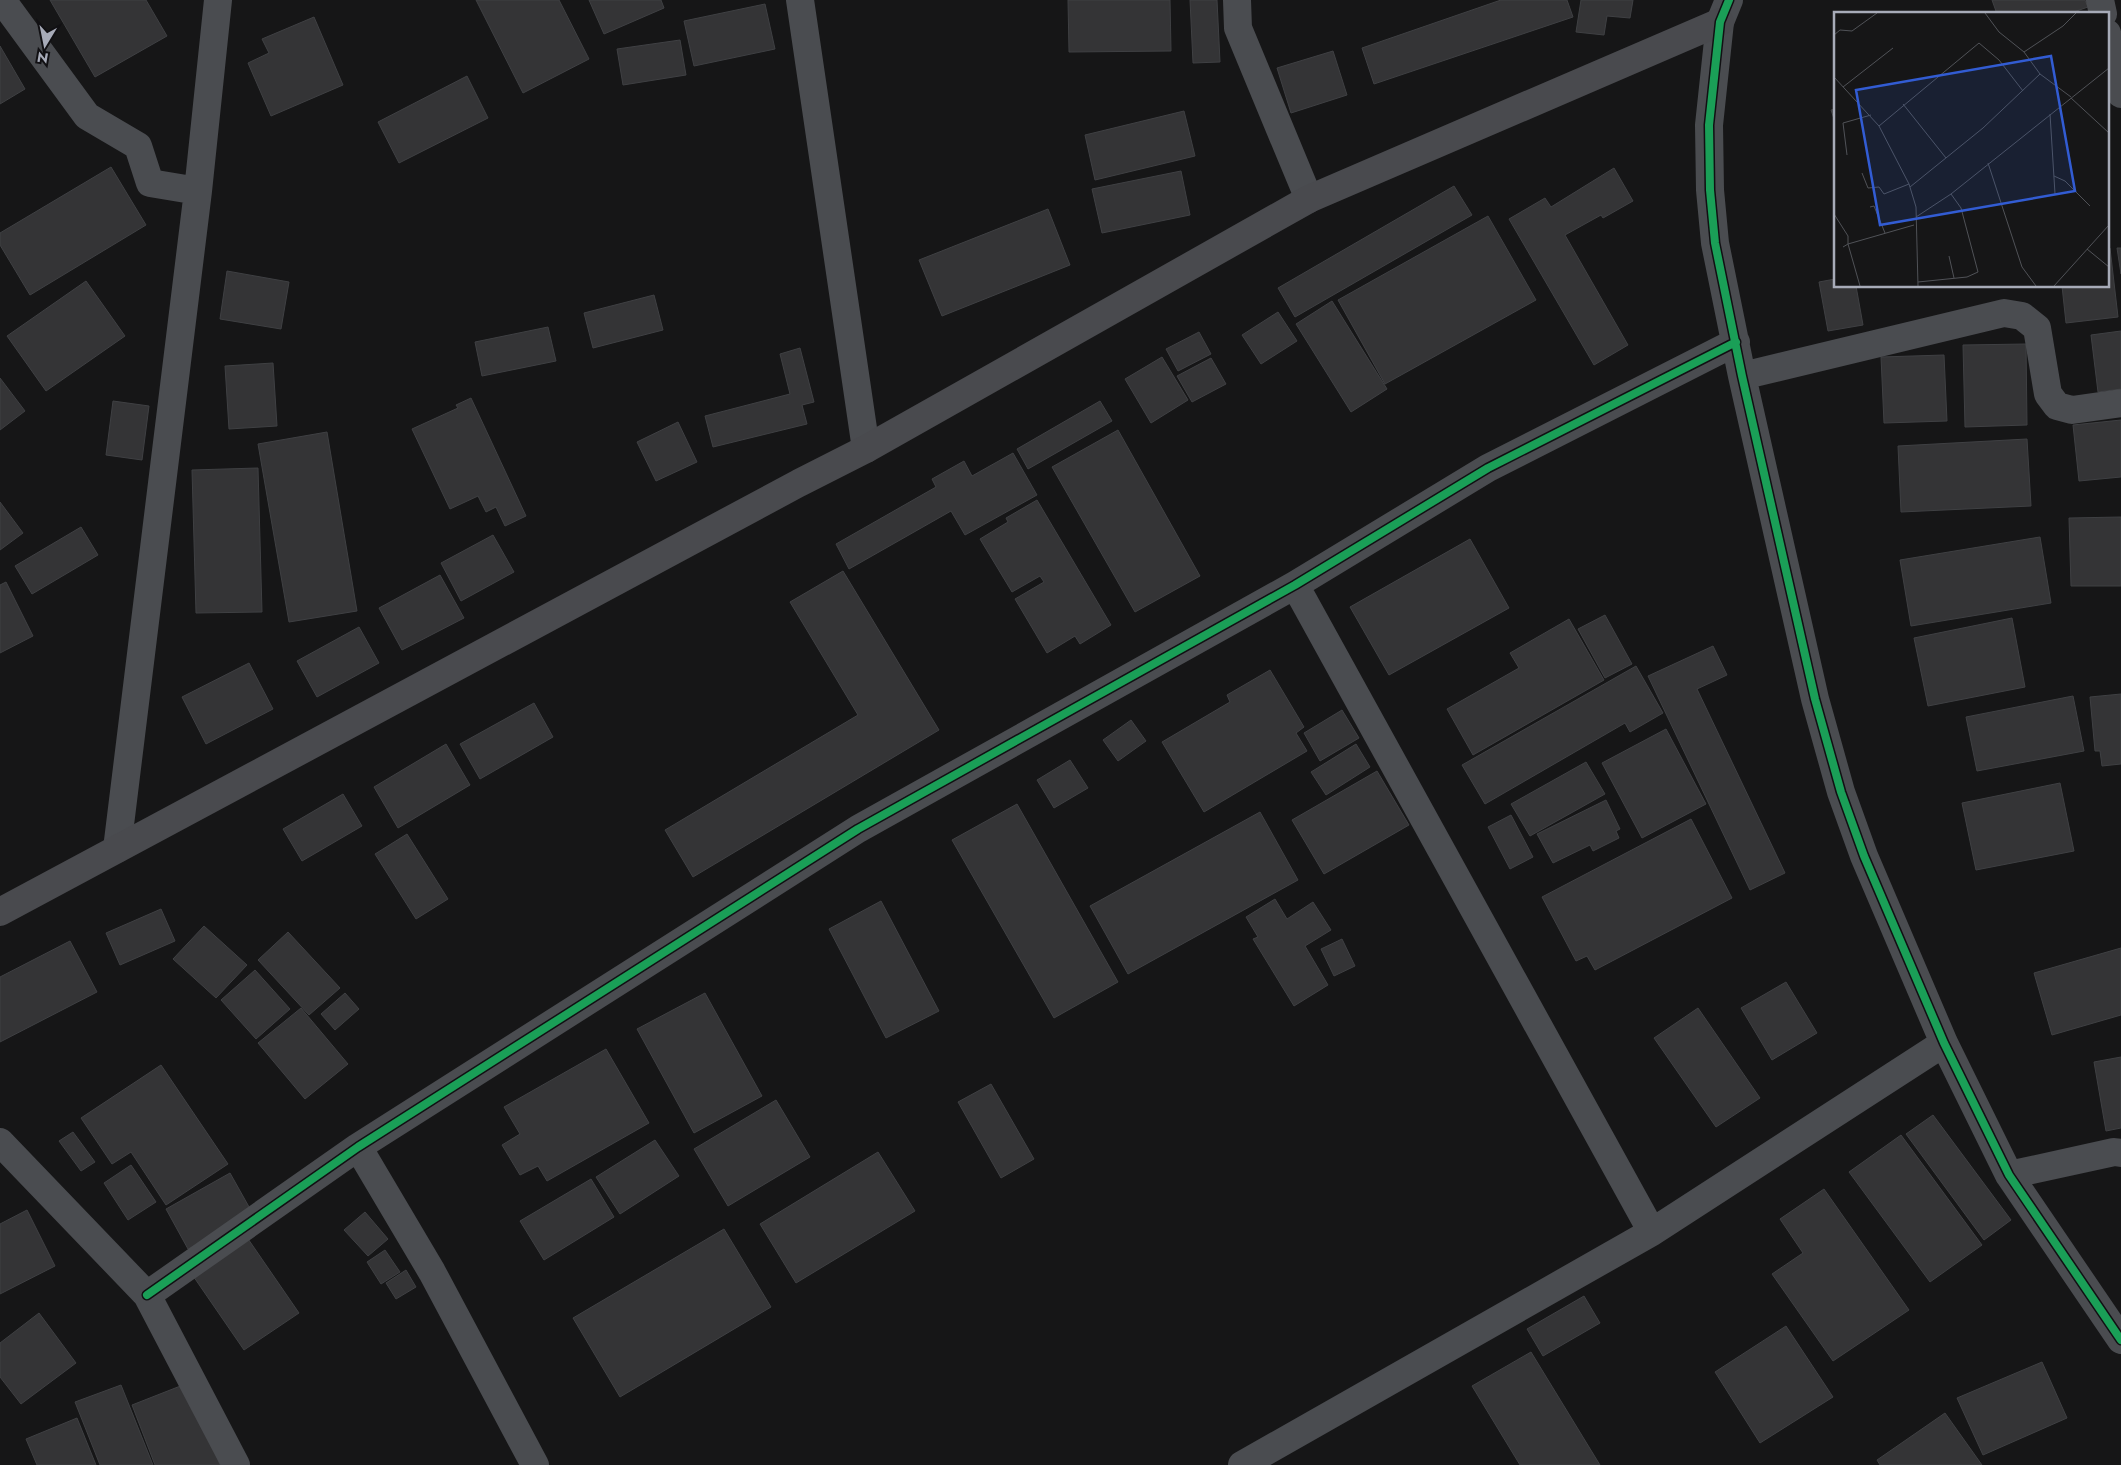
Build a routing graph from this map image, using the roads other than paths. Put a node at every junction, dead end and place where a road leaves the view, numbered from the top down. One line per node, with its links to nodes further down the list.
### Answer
1 (2, 0): 8 (street)
2 (218, 0): 8 (street)
3 (800, 0): 13 (street)
4 (1237, 0): 9 (street)
5 (1725, 11): 9 (main road); 10 (street)
6 (2108, 37): 7 (street)
7 (2121, 94)
8 (198, 191): 15 (street)
9 (1309, 199): 13 (main road)
10 (1736, 342): 11 (street); 14 (street)
11 (1742, 376): 12 (street); 17 (street)
12 (2121, 403)
13 (866, 449): 15 (main road)
14 (1294, 585): 19 (street); 22 (street)
15 (118, 849): 16 (main road)
16 (0, 912)
17 (1944, 1043): 21 (street); 22 (street)
18 (0, 1142): 23 (street)
19 (358, 1147): 23 (street); 26 (street)
20 (2121, 1153): 21 (street)
21 (2009, 1175): 24 (street)
22 (1652, 1232): 27 (street)
23 (147, 1295): 25 (street)
24 (2121, 1340)
25 (236, 1465)
26 (535, 1465)
27 (1242, 1465)

